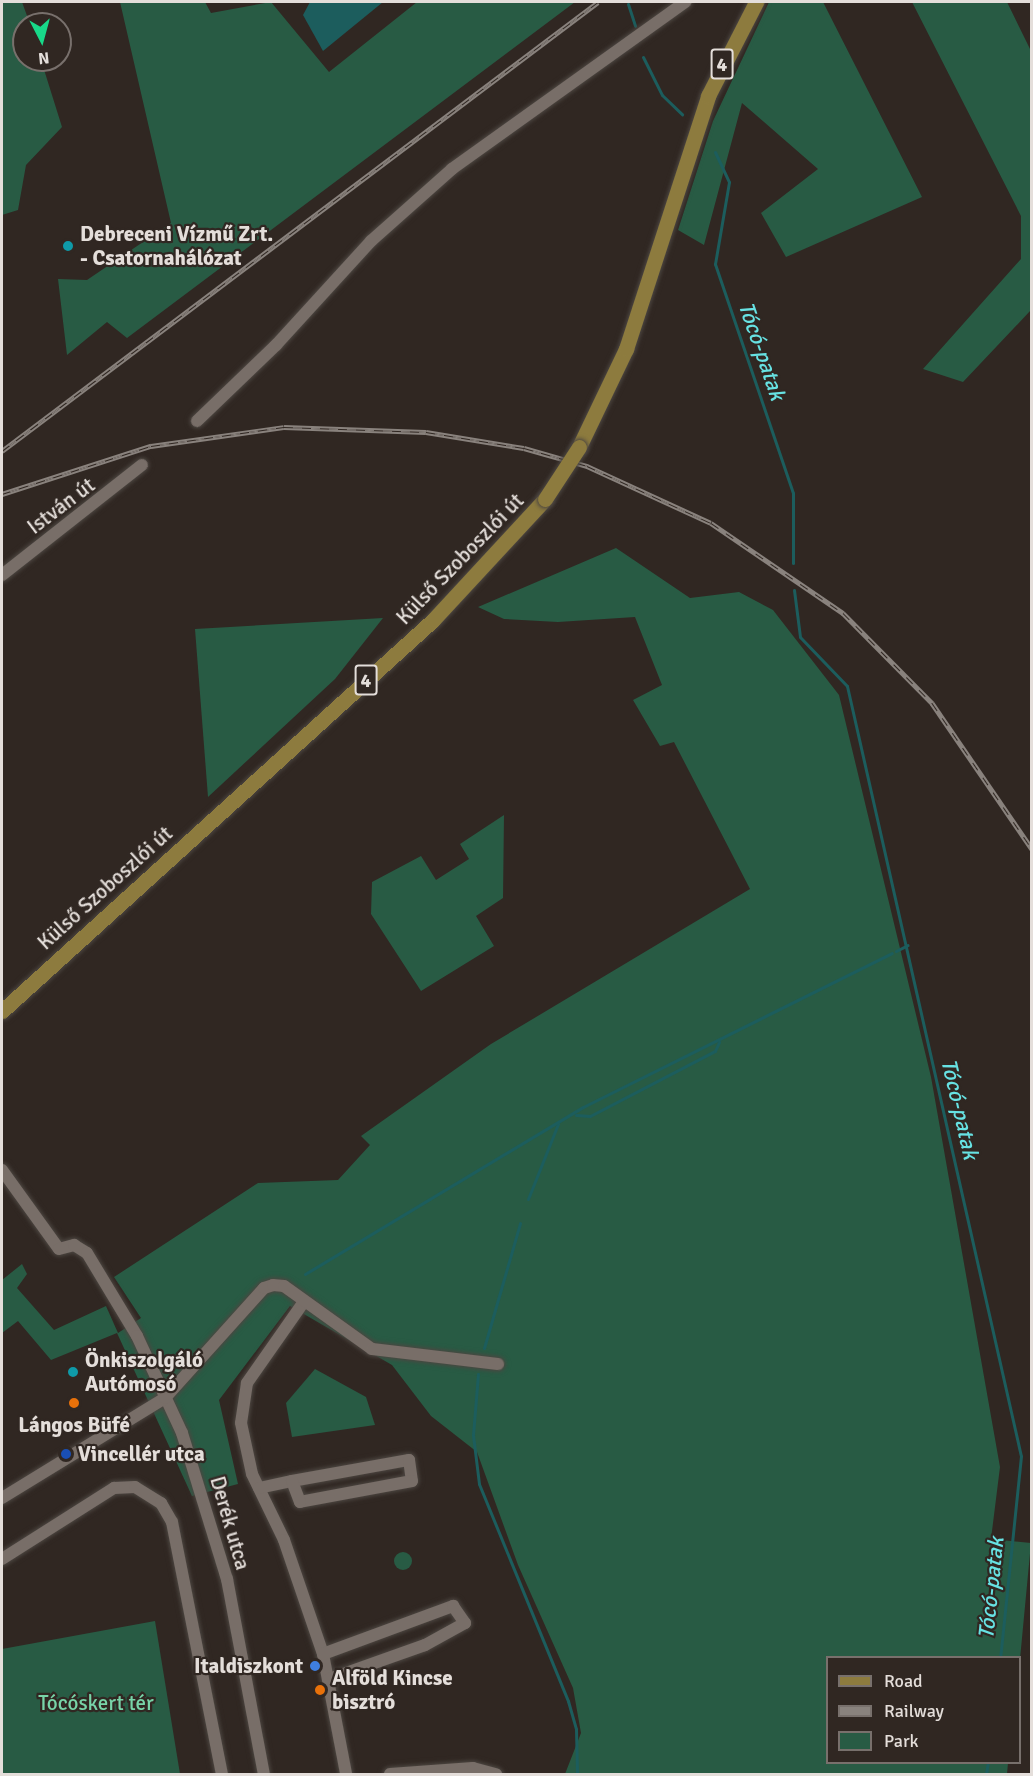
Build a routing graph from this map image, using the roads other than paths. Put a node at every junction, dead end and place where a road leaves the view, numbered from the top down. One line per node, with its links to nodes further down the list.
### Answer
1 (685, 2): 3 (street)
2 (756, 2): 6 (main road, Külső Szoboszlói út / 4, bridge)
3 (197, 421)
4 (142, 465): 5 (street, István út)
5 (2, 575)
6 (2, 1011)
7 (2, 1170): 10 (street, Derék utca)
8 (303, 1303): 9 (street); 10 (street); 12 (street, Derék utca)
9 (498, 1364)
10 (165, 1398): 13 (street); 18 (street, Derék utca)
11 (292, 1481): 11 (street, Derék utca); 12 (street, Derék utca)
12 (259, 1488): 15 (street, Derék utca)
13 (2, 1498)
14 (2, 1559): 17 (street)
15 (323, 1654): 16 (street, Derék utca); 16 (street)
16 (329, 1679): 19 (street, Derék utca)
17 (222, 1774)
18 (264, 1774)
19 (346, 1774)
20 (390, 1774): 21 (street)
21 (496, 1774)

